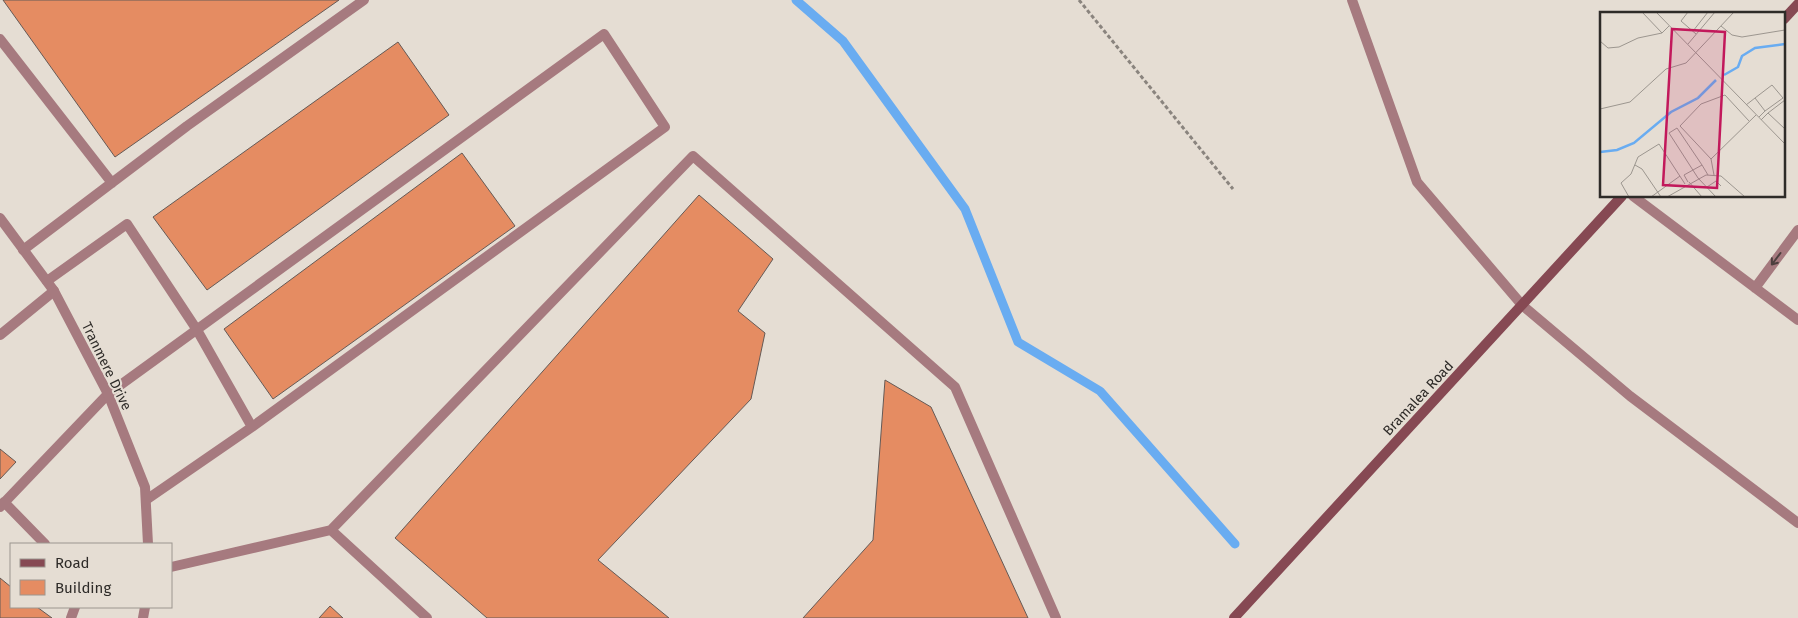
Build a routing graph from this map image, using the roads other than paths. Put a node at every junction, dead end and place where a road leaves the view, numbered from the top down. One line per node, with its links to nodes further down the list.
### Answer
1 (364, 0): 6 (street)
2 (1352, 0): 17 (street)
3 (1798, 4): 4 (main road)
4 (1786, 17)
5 (0, 39): 6 (street)
6 (112, 183): 13 (street)
7 (1620, 198): 17 (main road, Bramalea Road)
8 (1636, 198): 15 (street)
9 (0, 218): 13 (street, Tranmere Drive)
10 (1798, 230): 11 (street)
11 (1789, 242): 12 (street); 15 (street, one-way to 15)
12 (1798, 249)
13 (23, 250): 14 (street, Tranmere Drive)
14 (47, 282): 16 (street, Tranmere Drive); 19 (street)
15 (1755, 288): 18 (street)
16 (54, 291): 20 (street); 21 (street, Tranmere Drive)
17 (1522, 305): 25 (street); 32 (main road, Bramalea Road)
18 (1798, 320)
19 (197, 330): 21 (street); 22 (street); 22 (street)
20 (0, 335)
21 (108, 394): 23 (street, Tranmere Drive); 24 (street)
22 (252, 427): 23 (street)
23 (146, 500): 28 (street, Tranmere Drive)
24 (2, 505): 27 (street)
25 (1798, 523)
26 (331, 530): 29 (street); 30 (street); 31 (street)
27 (44, 543)
28 (148, 543)
29 (172, 567)
30 (427, 618)
31 (1056, 618)
32 (1234, 618)

